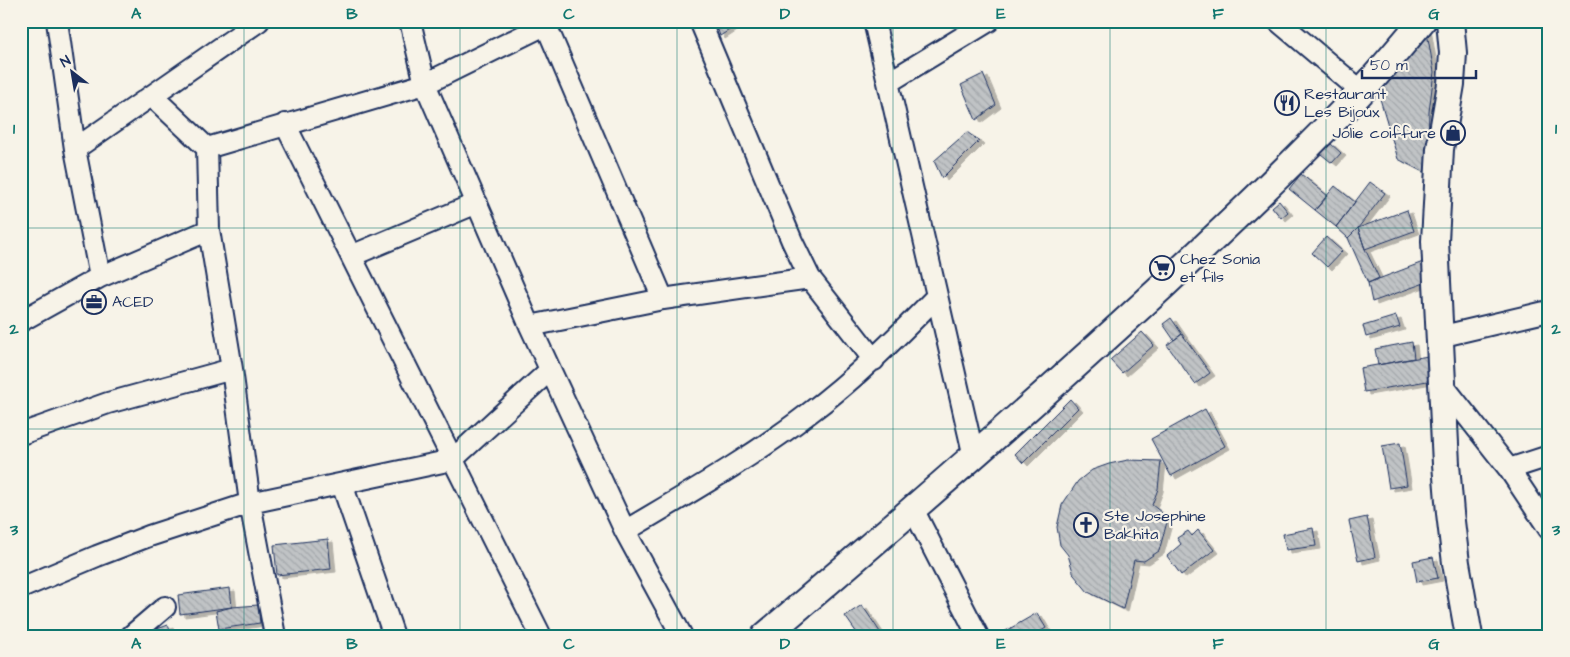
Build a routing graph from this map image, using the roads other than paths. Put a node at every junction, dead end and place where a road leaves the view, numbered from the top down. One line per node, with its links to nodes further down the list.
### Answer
1 (57, 21): 17 (street)
2 (259, 21): 14 (street)
3 (410, 21): 12 (street)
4 (700, 21): 22 (street)
5 (874, 21): 11 (street)
6 (989, 21): 11 (street)
7 (1278, 21): 13 (street)
8 (1422, 21): 13 (main road)
9 (1450, 21): 28 (main road)
10 (550, 23): 12 (street); 24 (street)
11 (889, 82): 23 (street)
12 (425, 84): 15 (street); 18 (street)
13 (1361, 91): 35 (main road)
14 (152, 96): 16 (street); 17 (street)
15 (285, 124): 16 (street); 20 (street)
16 (207, 148): 19 (street)
17 (76, 149): 21 (street)
18 (476, 203): 20 (street); 27 (street)
19 (209, 230): 21 (street); 30 (street)
20 (351, 256): 36 (street)
21 (100, 277): 26 (street)
22 (810, 278): 24 (street); 29 (street)
23 (938, 296): 29 (street); 35 (street)
24 (663, 299): 27 (street)
25 (1549, 311): 28 (street)
26 (21, 321)
27 (530, 326): 31 (street)
28 (1439, 337): 32 (main road)
29 (874, 360): 42 (street)
30 (232, 369): 33 (street); 39 (street)
31 (550, 370): 36 (street); 42 (street)
32 (1442, 384): 37 (street); 52 (main road)
33 (21, 434)
34 (1549, 456): 37 (street)
35 (974, 457): 40 (main road)
36 (452, 460): 38 (street); 48 (street)
37 (1510, 470): 41 (street)
38 (342, 484): 39 (street); 47 (street)
39 (250, 503): 43 (street); 46 (street)
40 (913, 509): 50 (main road); 51 (street)
41 (1549, 529)
42 (626, 531): 49 (street)
43 (21, 588)
44 (165, 607): 45 (street)
45 (131, 636)
46 (275, 636)
47 (394, 636)
48 (541, 636)
49 (682, 636)
50 (765, 636)
51 (978, 636)
52 (1469, 636)

